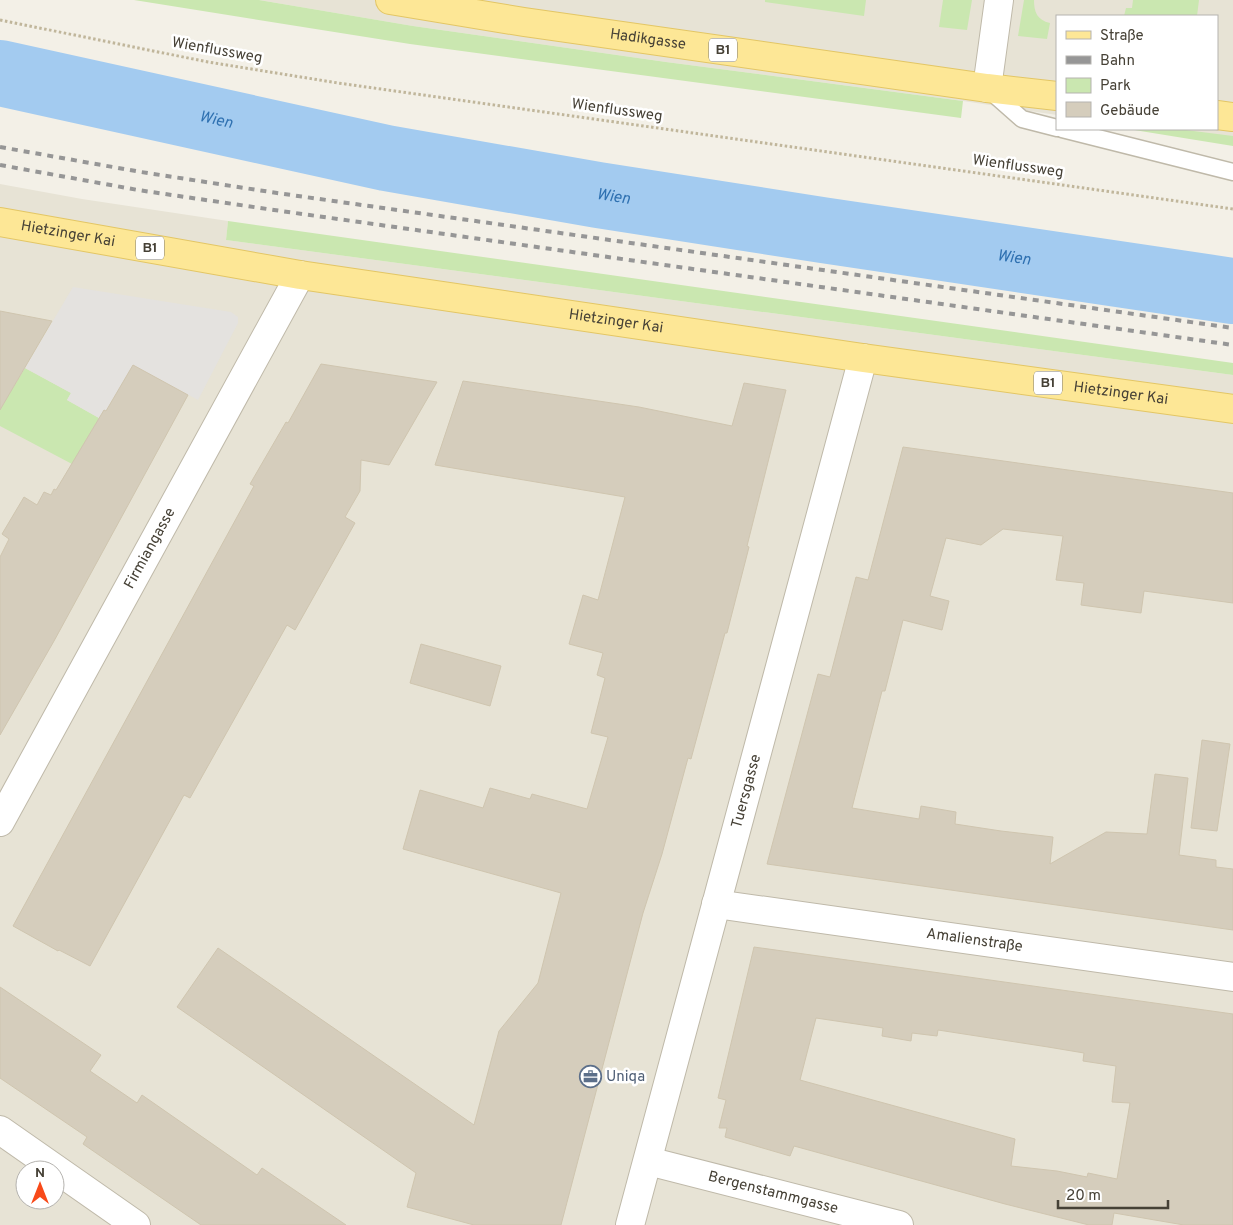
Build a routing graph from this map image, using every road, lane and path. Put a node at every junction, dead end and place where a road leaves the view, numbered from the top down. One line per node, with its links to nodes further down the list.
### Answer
1 (390, 0): 4 (main road, Hadikgasse / B1)
2 (999, 0): 4 (street)
3 (0, 20): 11 (path, Wienflussweg)
4 (987, 88): 5 (main road, Hadikgasse / B1); 8 (lane)
5 (1056, 96)
6 (1218, 115): 7 (main road)
7 (1233, 117)
8 (1056, 128)
9 (1066, 130): 10 (lane)
10 (1233, 172)
11 (1233, 209)
12 (0, 222): 13 (main road, Hietzinger Kai / B1)
13 (300, 275): 14 (main road, Hietzinger Kai / B1); 16 (street, Firmiangasse)
14 (863, 358): 15 (main road, Hietzinger Kai / B1); 17 (street, Tuersgasse)
15 (1233, 409)
16 (0, 822)
17 (716, 904): 18 (street, Amalienstraße); 20 (street, Tuersgasse)
18 (1233, 977)
19 (0, 1130): 21 (street)
20 (648, 1161): 22 (street, Tuersgasse); 23 (street, Bergenstammgasse)
21 (136, 1225)
22 (630, 1225)
23 (899, 1225)

